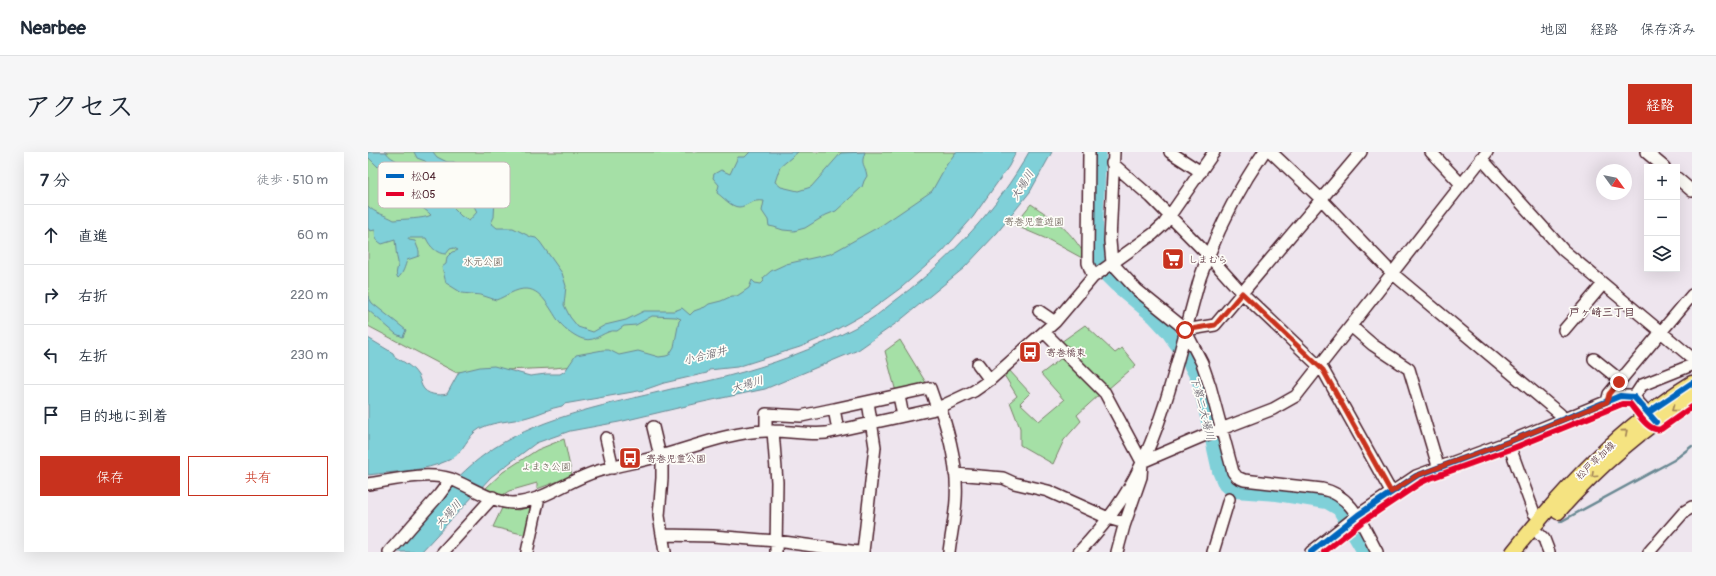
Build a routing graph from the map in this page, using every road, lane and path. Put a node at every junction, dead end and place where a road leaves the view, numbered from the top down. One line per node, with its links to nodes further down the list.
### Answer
1 (1089, 152): 21 (street)
2 (1170, 152): 12 (street)
3 (1214, 152): 12 (street)
4 (1264, 152): 18 (street)
5 (1271, 152): 16 (street)
6 (1361, 152): 16 (street)
7 (1431, 152): 14 (street)
8 (1646, 152): 11 (street)
9 (1484, 155): 14 (street); 22 (street)
10 (1113, 157): 17 (street); 19 (street)
11 (1660, 164)
12 (1201, 172): 17 (street)
13 (1680, 181): 15 (street)
14 (1461, 184): 20 (street)
15 (1692, 191)
16 (1321, 199): 20 (street); 23 (street)
17 (1170, 216): 18 (street); 19 (street)
18 (1208, 255): 23 (street); 28 (street)
19 (1111, 264): 21 (street); 28 (street)
20 (1392, 274): 27 (street); 50 (street)
21 (1095, 276): 26 (street)
22 (1603, 284): 29 (street); 31 (street)
23 (1242, 293): 28 (street); 36 (street)
24 (1692, 295): 31 (street)
25 (1039, 311): 26 (street)
26 (1055, 322): 30 (street)
27 (1351, 326): 36 (street); 61 (street)
28 (1185, 330): 54 (street); 60 (street)
29 (1564, 330)
30 (1044, 332): 37 (street); 60 (street)
31 (1660, 332): 32 (street); 38 (street)
32 (1692, 358)
33 (1594, 359): 38 (street)
34 (978, 364): 37 (street)
35 (1692, 365): 41 (street)
36 (1320, 366): 54 (street); 66 (street)
37 (990, 380): 45 (street)
38 (1620, 380): 44 (street)
39 (1692, 383): 49 (main road, 松戸草加線)
40 (899, 396): 43 (street); 45 (street); 48 (street)
41 (1634, 397): 44 (street); 49 (street)
42 (1692, 397): 49 (main road, 松戸草加線, one-way to 49)
43 (868, 402): 46 (street); 51 (street)
44 (1607, 402): 50 (street)
45 (938, 408): 48 (street); 63 (street)
46 (834, 409): 47 (street); 53 (street)
47 (800, 416): 55 (street); 56 (street)
48 (903, 416): 51 (street)
49 (1652, 417): 73 (main road, 松戸草加線, one-way to 49); 75 (main road, 松戸草加線, one-way to 75)
50 (1562, 420): 58 (street)
51 (872, 422): 53 (street); 84 (street)
52 (653, 427): 59 (street)
53 (838, 430): 56 (street)
54 (1220, 430): 60 (street); 71 (street)
55 (769, 431): 56 (street); 59 (street); 77 (street)
56 (800, 433)
57 (606, 438): 62 (street)
58 (1508, 442): 61 (street); 73 (street)
59 (661, 456): 62 (street); 76 (street)
60 (1142, 462): 72 (street); 74 (street)
61 (1438, 466): 66 (street)
62 (613, 468): 68 (street)
63 (955, 474): 72 (street); 85 (street)
64 (452, 479): 65 (street); 67 (street); 78 (street)
65 (368, 484)
66 (1391, 492): 71 (street)
67 (489, 496): 68 (street); 79 (street)
68 (539, 497): 80 (street)
69 (1229, 499): 88 (street)
70 (1692, 507): 94 (street)
71 (1358, 515): 89 (street); 90 (street)
72 (1108, 518): 74 (street); 86 (street)
73 (1540, 518): 91 (main road, 松戸草加線)
74 (1125, 523): 87 (street)
75 (1539, 534): 92 (main road, 松戸草加線); 93 (street)
76 (662, 535): 77 (street); 81 (street)
77 (776, 541): 82 (street); 83 (street)
78 (389, 552)
79 (443, 552)
80 (527, 552)
81 (665, 552)
82 (776, 552)
83 (858, 552)
84 (863, 552)
85 (949, 552)
86 (1079, 552)
87 (1117, 552)
88 (1213, 552)
89 (1311, 552)
90 (1377, 552)
91 (1513, 552)
92 (1524, 552)
93 (1549, 552)
94 (1648, 552)

